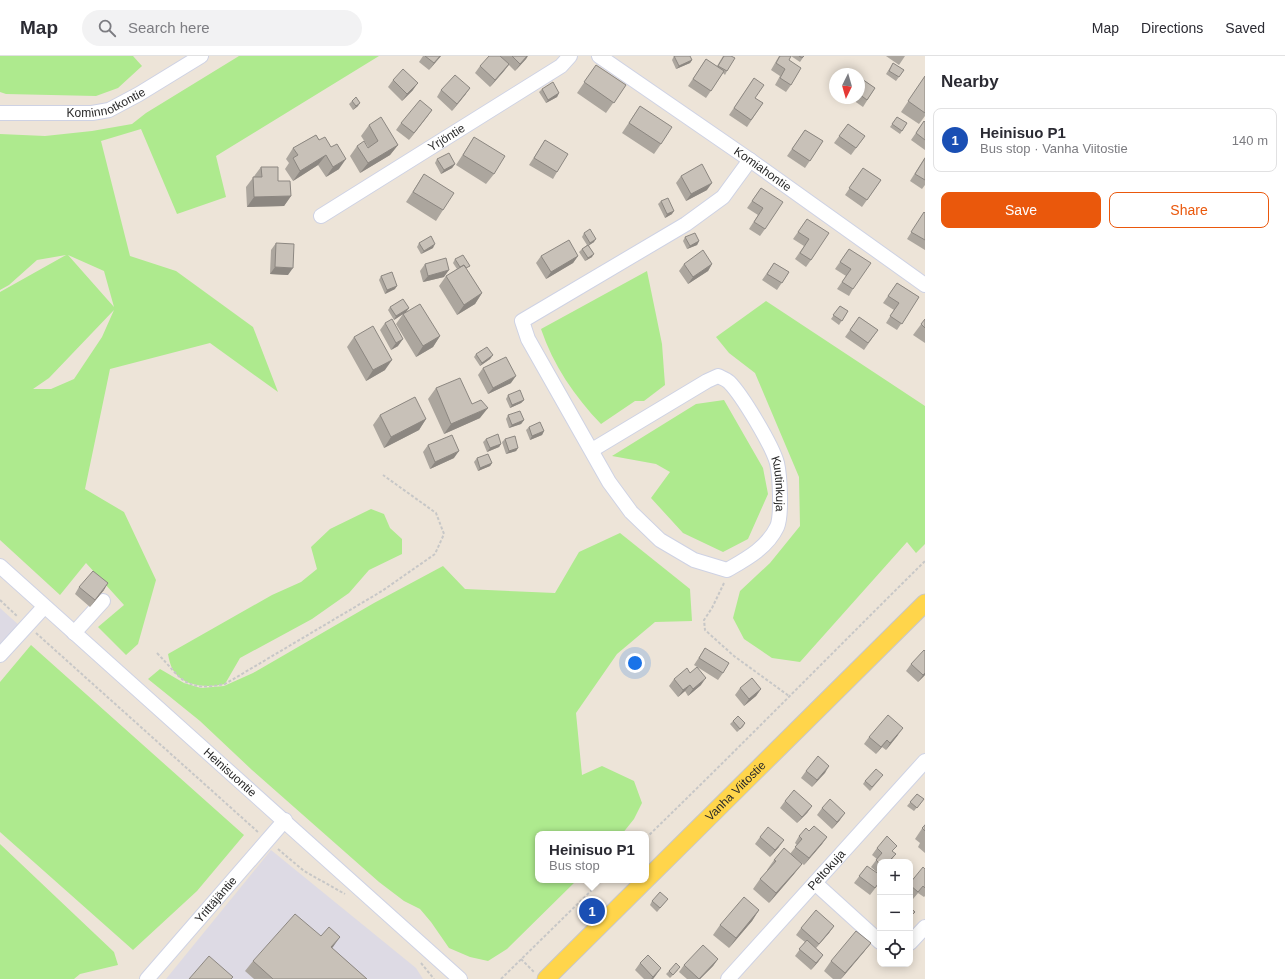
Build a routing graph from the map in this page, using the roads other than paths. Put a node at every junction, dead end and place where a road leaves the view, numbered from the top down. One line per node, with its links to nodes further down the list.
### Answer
1 (201, 56): 4 (street, Kominnotkontie)
2 (570, 56): 6 (street, Yrjöntie)
3 (598, 56): 5 (street, Komiahontie)
4 (0, 113)
5 (750, 160): 7 (street, Komiahontie); 8 (street)
6 (321, 216)
7 (925, 285)
8 (592, 450): 8 (street, Kuutinkuja)
9 (0, 566): 12 (street, Heinisuontie)
10 (103, 601): 13 (street)
11 (925, 603): 17 (main road, Vanha Viitostie)
12 (44, 607): 13 (street, Heinisuontie); 14 (street)
13 (74, 633): 16 (street, Heinisuontie)
14 (0, 655)
15 (925, 761): 19 (street, Peltokuja)
16 (285, 820): 24 (street, Yrittäjäntie); 25 (street, Heinisuontie)
17 (649, 872)
18 (637, 883): 23 (main road, Vanha Viitostie)
19 (815, 884): 21 (street); 26 (street, Peltokuja)
20 (925, 927): 22 (street)
21 (877, 939)
22 (913, 941)
23 (542, 976)
24 (147, 979)
25 (460, 979)
26 (728, 979)

